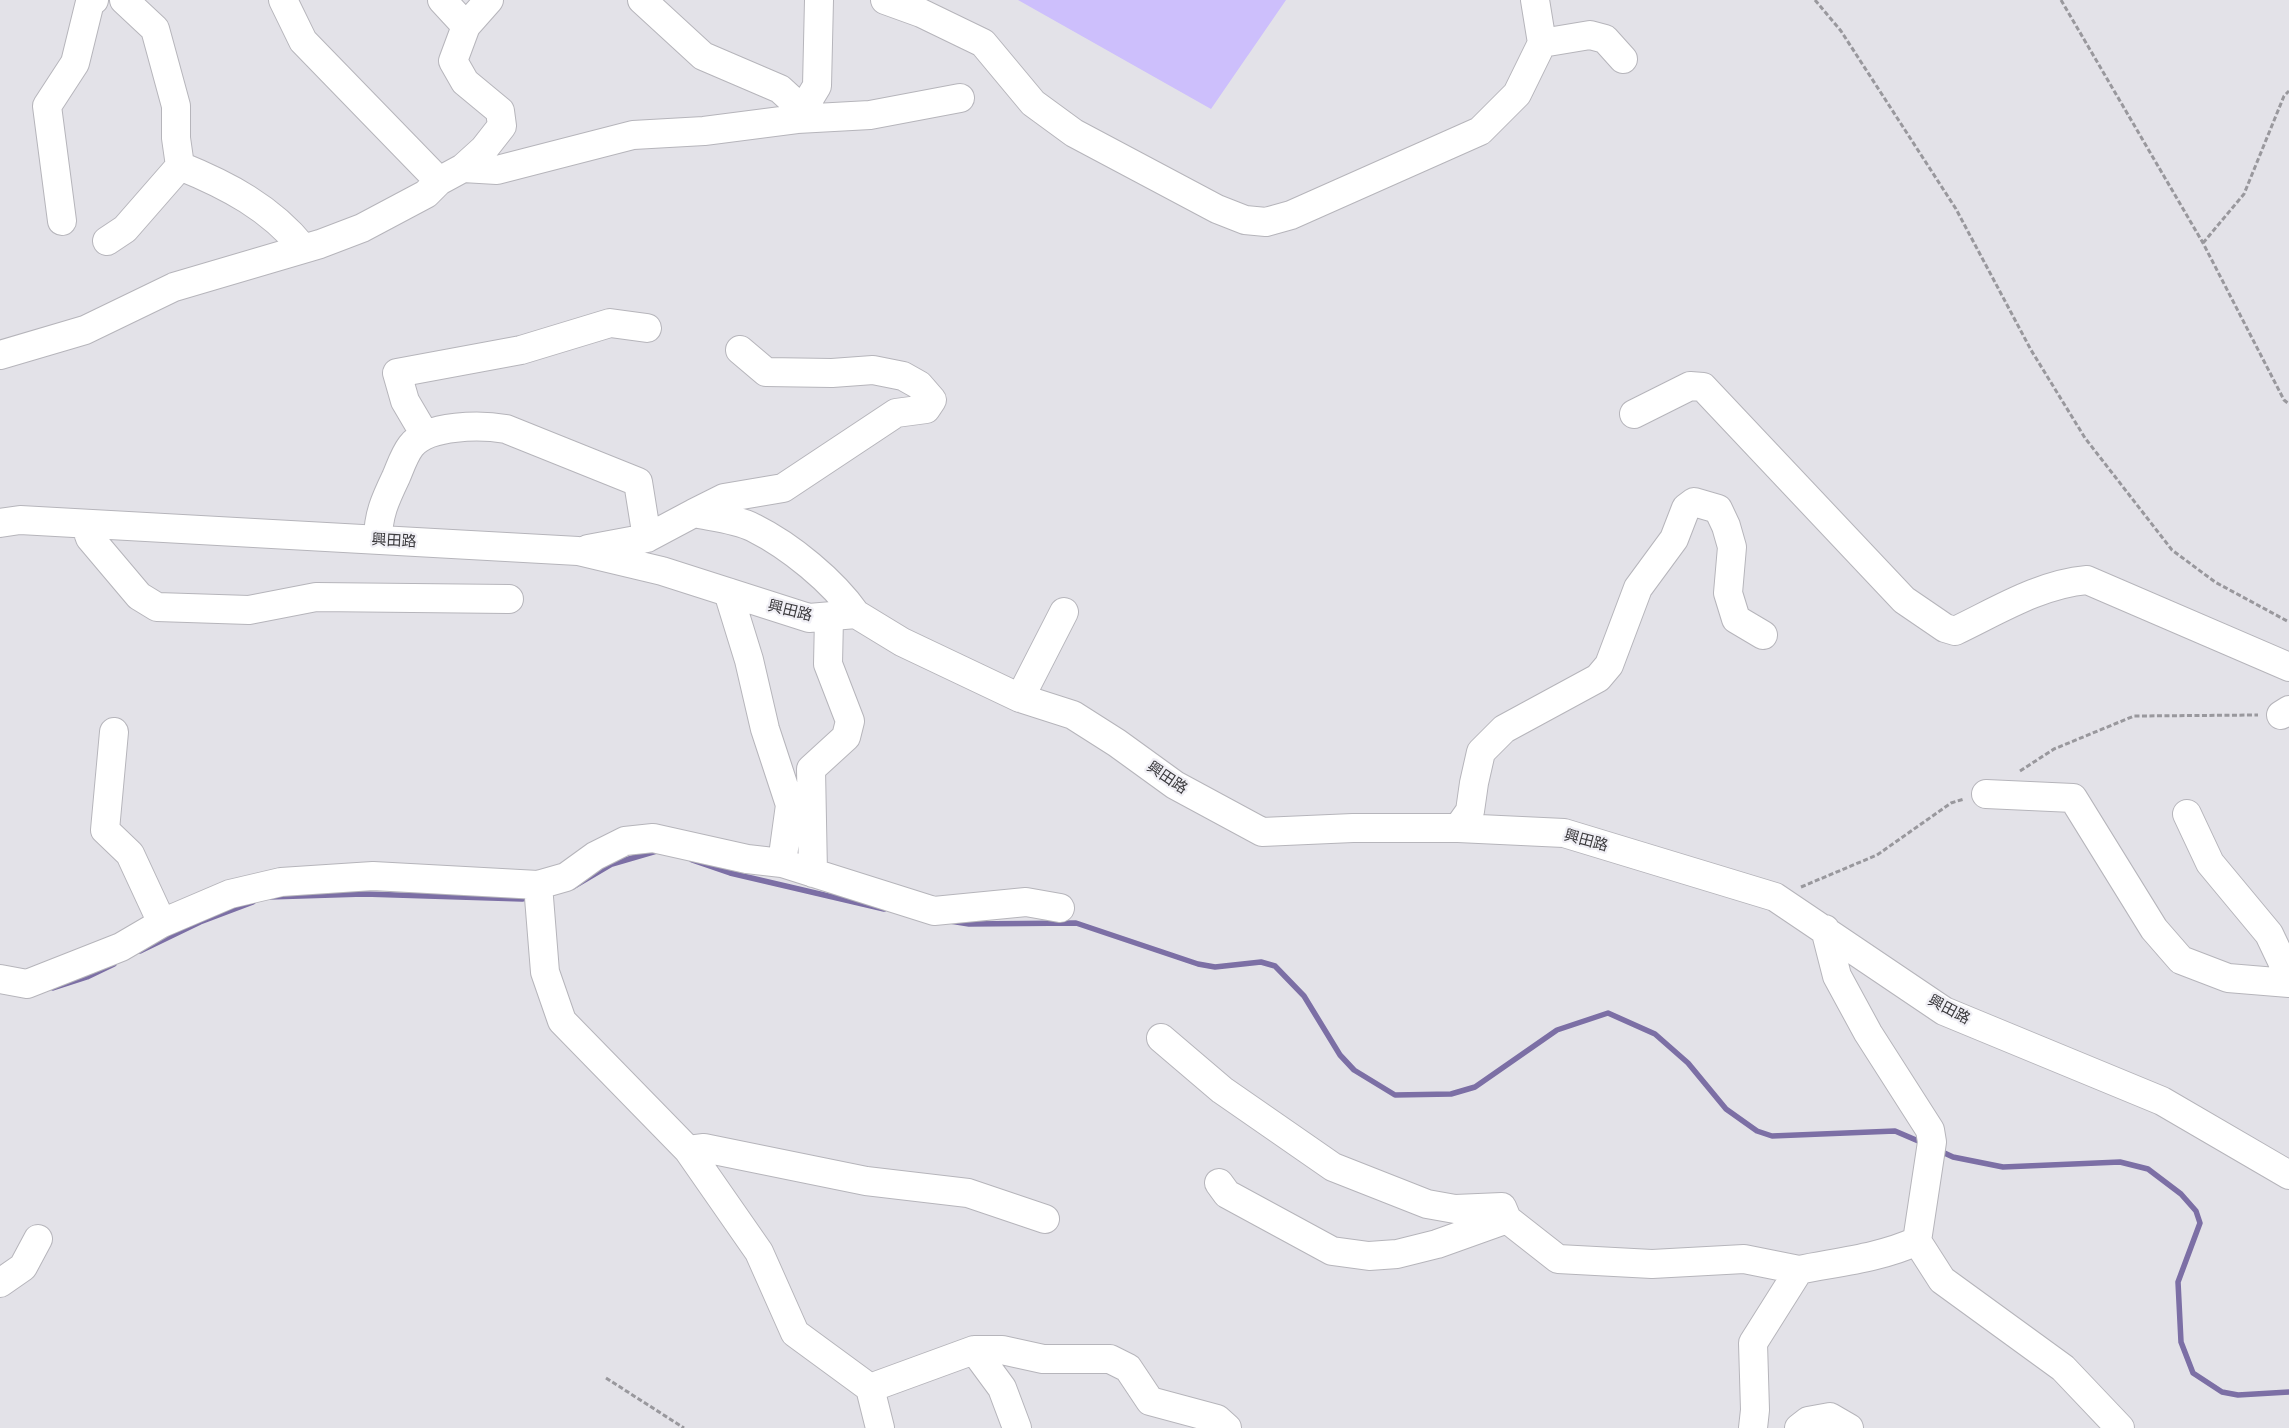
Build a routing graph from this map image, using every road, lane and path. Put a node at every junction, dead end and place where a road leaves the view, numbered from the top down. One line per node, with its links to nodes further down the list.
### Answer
1 (94, 0): 21 (street)
2 (124, 0): 18 (street)
3 (283, 0): 20 (street)
4 (442, 0): 12 (street)
5 (489, 0): 12 (street)
6 (642, 0): 17 (street)
7 (819, 0): 17 (street)
8 (885, 0): 13 (street)
9 (1535, 0): 13 (street)
10 (1815, 0): 42 (path)
11 (2061, 0): 23 (path)
12 (466, 26): 19 (street)
13 (1542, 43): 14 (street)
14 (1623, 58)
15 (2289, 91): 23 (path)
16 (960, 98): 17 (street)
17 (797, 118): 19 (street)
18 (180, 166): 22 (street); 24 (street)
19 (464, 168): 20 (street)
20 (439, 180): 24 (street)
21 (62, 221)
22 (107, 241)
23 (2203, 243): 28 (path)
24 (303, 248): 27 (street)
25 (647, 328): 30 (street)
26 (740, 350): 31 (street)
27 (0, 354)
28 (2289, 404)
29 (1634, 414): 44 (street)
30 (425, 435): 34 (street); 35 (street)
31 (694, 513): 34 (street); 40 (street)
32 (0, 523): 33 (street, 興田路)
33 (85, 524): 35 (street, 興田路); 38 (street)
34 (647, 538): 36 (street)
35 (378, 540): 36 (street, 興田路)
36 (578, 551): 37 (street, 興田路)
37 (728, 592): 41 (street, 興田路); 50 (street)
38 (509, 599)
39 (1064, 612): 45 (street)
40 (856, 614): 41 (street, 興田路); 45 (street, 興田路)
41 (829, 618): 51 (street)
42 (2289, 622)
43 (1763, 635): 49 (street)
44 (2289, 667)
45 (1020, 698): 49 (street, 興田路)
46 (114, 732): 54 (street)
47 (1986, 794): 58 (street)
48 (2187, 814): 56 (street)
49 (1458, 828): 55 (street, 興田路)
50 (782, 863): 51 (street); 52 (street)
51 (813, 873): 53 (street)
52 (538, 885): 54 (street); 60 (street)
53 (1060, 908)
54 (162, 923): 57 (street)
55 (1825, 929): 61 (street, 興田路); 66 (street)
56 (2289, 976)
57 (0, 979)
58 (2289, 983)
59 (1161, 1038): 64 (street)
60 (688, 1150): 63 (street); 71 (street)
61 (2289, 1175)
62 (1219, 1183): 64 (street)
63 (1045, 1219)
64 (1507, 1219): 67 (street)
65 (38, 1239): 68 (street)
66 (1917, 1241): 67 (street); 79 (street)
67 (1798, 1270): 76 (street)
68 (0, 1283)
69 (974, 1350): 71 (street); 74 (street); 75 (street)
70 (606, 1378): 72 (path)
71 (870, 1388): 73 (street)
72 (684, 1428)
73 (880, 1428)
74 (1017, 1428)
75 (1227, 1428)
76 (1753, 1428)
77 (1799, 1428): 78 (street)
78 (1849, 1428)
79 (2120, 1428)

